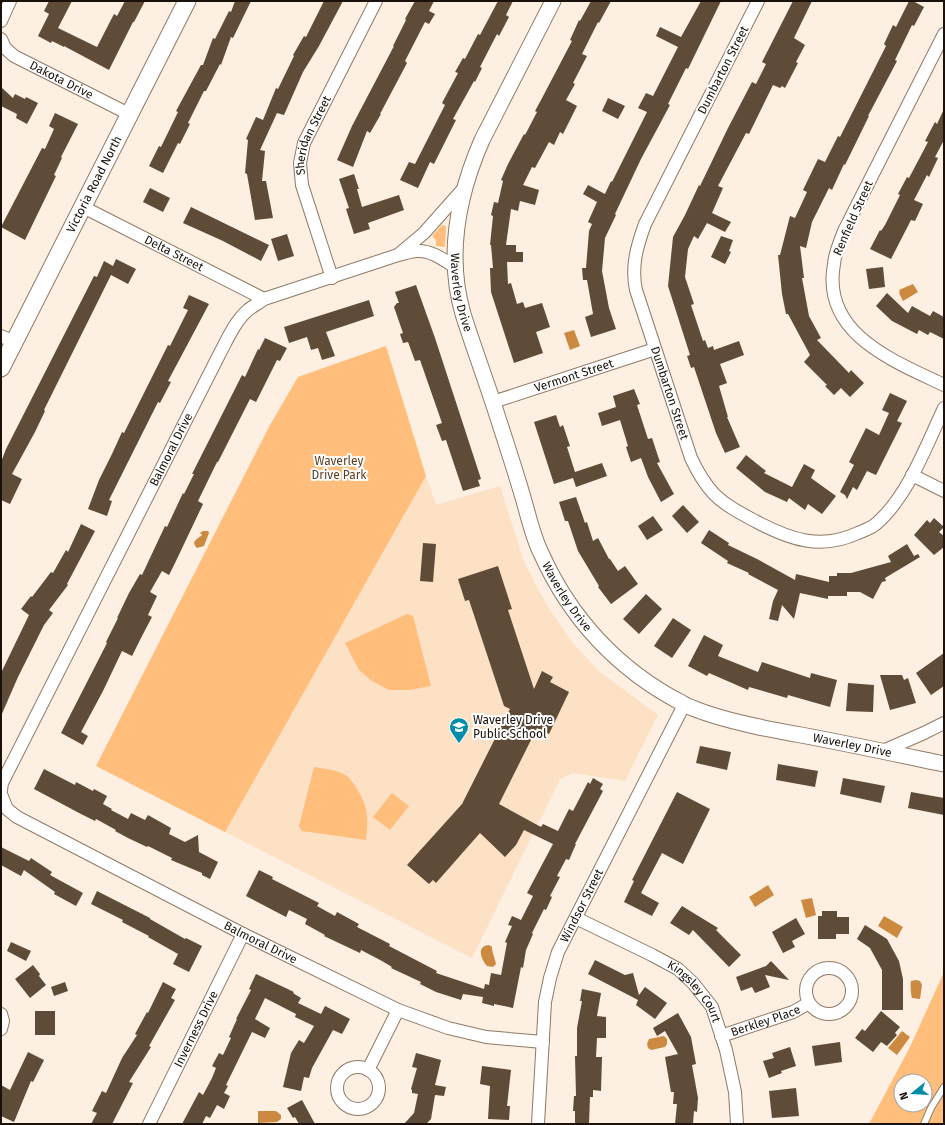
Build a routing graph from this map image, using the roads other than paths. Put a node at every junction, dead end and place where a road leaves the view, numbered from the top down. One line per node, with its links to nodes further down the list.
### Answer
1 (10, 1): 6 (street)
2 (186, 1): 9 (main road, Victoria Road North)
3 (376, 1): 14 (street, Sheridan Street)
4 (553, 1): 10 (street, Waverley Drive)
5 (758, 1): 17 (street, Dumbarton Street)
6 (1, 21)
7 (944, 34): 19 (street, Renfield Street)
8 (1, 39): 9 (street, Dakota Drive)
9 (129, 114): 11 (main road, Victoria Road North)
10 (464, 188): 12 (street, Waverley Drive); 13 (street, Waverley Drive)
11 (83, 207): 15 (street, Delta Street); 16 (main road, Victoria Road North)
12 (398, 255): 13 (street, Balmoral Drive); 14 (street, Balmoral Drive)
13 (455, 267): 20 (street, Waverley Drive)
14 (332, 278): 15 (street, Balmoral Drive)
15 (264, 299): 28 (street, Balmoral Drive)
16 (7, 339): 18 (main road, Victoria Road North)
17 (655, 349): 20 (street, Vermont Street); 22 (street, Dumbarton Street)
18 (1, 368)
19 (944, 385)
20 (493, 402): 24 (street, Waverley Drive)
21 (944, 408): 22 (street, Dumbarton Street)
22 (912, 475): 23 (street)
23 (944, 491)
24 (684, 705): 26 (street, Waverley Drive); 30 (street, Windsor Street)
25 (944, 723): 26 (street)
26 (883, 751): 27 (street, Waverley Drive)
27 (944, 764)
28 (1, 790)
29 (1, 794): 31 (street, Balmoral Drive)
30 (576, 918): 36 (street, Kingsley Court); 37 (street, Windsor Street)
31 (243, 934): 33 (street, Balmoral Drive); 41 (street, Inverness Drive)
32 (809, 1003): 36 (street, Berkley Place)
33 (398, 1010): 37 (street, Balmoral Drive); 38 (street)
34 (1, 1014): 35 (street)
35 (1, 1029)
36 (721, 1036): 43 (street, Kingsley Court)
37 (543, 1042): 42 (street, Windsor Street)
38 (368, 1070)
39 (944, 1087): 40 (lane)
40 (942, 1093): 44 (lane)
41 (149, 1124)
42 (538, 1124)
43 (737, 1124)
44 (924, 1124)

